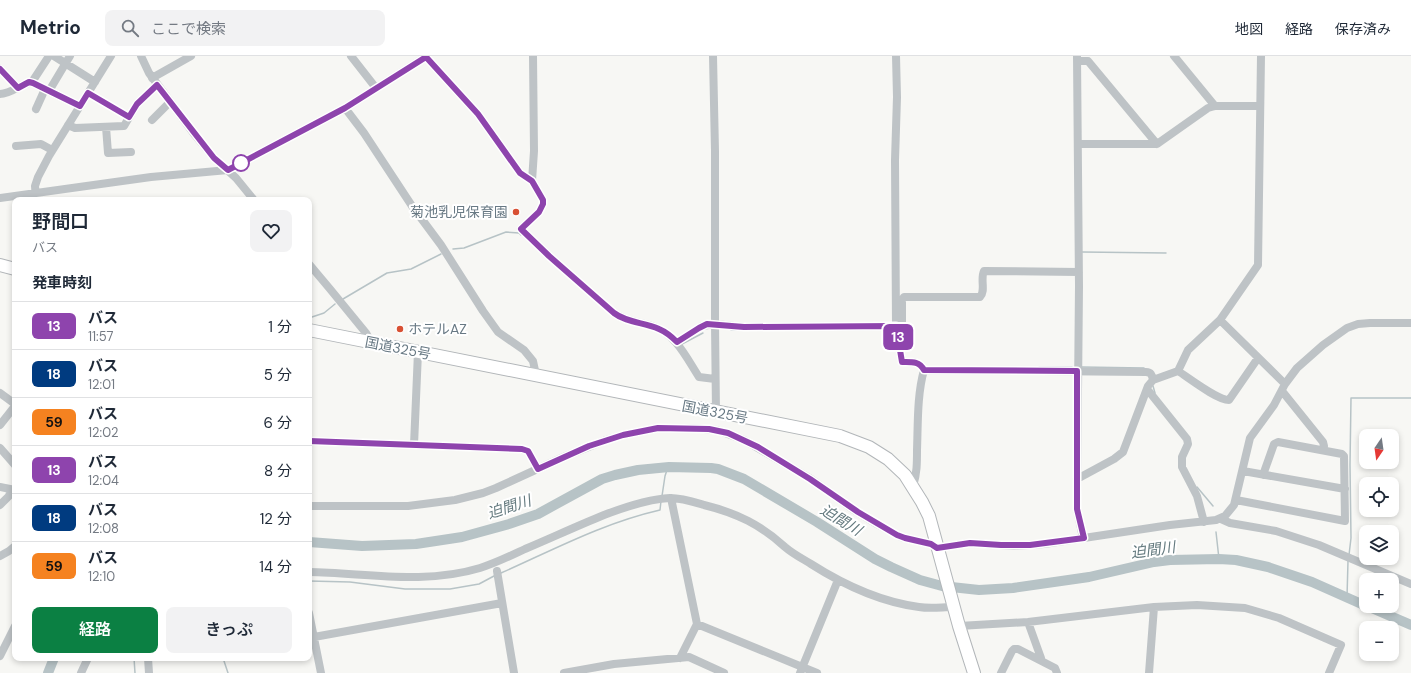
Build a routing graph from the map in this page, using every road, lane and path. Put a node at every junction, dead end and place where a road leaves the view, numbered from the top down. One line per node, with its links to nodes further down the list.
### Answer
1 (49, 56): 19 (street)
2 (54, 56): 15 (street)
3 (70, 56): 15 (street)
4 (111, 56): 18 (street)
5 (142, 56): 17 (street)
6 (191, 56): 17 (street)
7 (351, 56): 21 (street)
8 (426, 56): 21 (street); 41 (street)
9 (534, 56): 41 (street)
10 (713, 56): 53 (street)
11 (896, 56): 54 (street)
12 (1174, 56): 27 (street)
13 (1261, 56): 28 (street)
14 (1077, 58): 35 (street); 36 (street)
15 (65, 64): 18 (street); 22 (street)
16 (0, 69): 20 (street)
17 (155, 81): 25 (street); 31 (street)
18 (95, 82): 23 (street)
19 (33, 83): 20 (street); 22 (street)
20 (18, 88): 24 (street)
21 (376, 88): 29 (street)
22 (47, 90): 26 (street); 30 (street)
23 (88, 93): 26 (street); 31 (street)
24 (0, 94)
25 (170, 102): 32 (street); 40 (street)
26 (80, 106): 33 (street)
27 (1215, 106): 28 (street); 36 (street)
28 (1260, 106): 51 (street)
29 (345, 108): 40 (street); 63 (street)
30 (36, 109)
31 (129, 117): 34 (street)
32 (152, 120)
33 (68, 125): 34 (street); 38 (street)
34 (106, 127): 39 (street)
35 (1078, 144): 36 (street); 50 (street)
36 (1157, 144)
37 (16, 146): 38 (street)
38 (52, 150): 42 (street)
39 (131, 152)
40 (228, 170): 42 (street); 45 (street)
41 (532, 181): 57 (street)
42 (35, 196): 44 (street)
43 (12, 197): 46 (street)
44 (18, 197)
45 (252, 197)
46 (0, 198)
47 (0, 264): 48 (highway)
48 (12, 268)
49 (312, 269): 56 (street)
50 (1078, 272): 54 (street); 62 (street)
51 (1220, 320): 59 (street); 61 (street)
52 (1411, 323): 66 (street)
53 (715, 324): 54 (street); 57 (street); 64 (street)
54 (896, 326): 60 (street)
55 (312, 331): 56 (highway, 国道325号)
56 (371, 342): 58 (highway, 国道325号)
57 (677, 342): 64 (street)
58 (418, 352): 63 (highway, 国道325号); 74 (street)
59 (1258, 358): 61 (street); 66 (street)
60 (924, 370): 62 (street); 82 (street)
61 (1178, 370): 65 (street)
62 (1077, 371): 65 (street); 81 (street)
63 (536, 375): 71 (highway, 国道325号)
64 (715, 380): 71 (street)
65 (1154, 380): 67 (street)
66 (1283, 387): 76 (street); 79 (street)
67 (1147, 389): 81 (street); 92 (street)
68 (0, 393): 69 (street)
69 (12, 403)
70 (12, 409): 72 (street)
71 (716, 412): 82 (highway, 国道325号)
72 (0, 425)
73 (312, 441): 74 (street)
74 (414, 445): 78 (street)
75 (0, 448): 77 (street)
76 (1323, 450): 80 (street); 84 (street)
77 (12, 462)
78 (538, 469): 90 (street); 95 (street)
79 (1243, 471): 80 (street); 88 (street)
80 (1264, 475): 84 (street)
81 (1077, 479): 93 (street)
82 (913, 486): 95 (highway, 国道325号)
83 (0, 487): 85 (street)
84 (1344, 489): 88 (street)
85 (12, 490)
86 (12, 492): 89 (street)
87 (671, 498): 98 (street); 99 (street); 105 (street)
88 (1236, 500): 91 (street)
89 (0, 505)
90 (312, 506)
91 (1221, 519): 92 (street); 100 (street)
92 (1204, 522): 93 (street)
93 (1084, 538): 95 (street)
94 (12, 548): 96 (street)
95 (937, 548): 102 (highway, 国道325号)
96 (0, 556)
97 (497, 571): 101 (street)
98 (312, 572)
99 (838, 580): 102 (street); 116 (street)
100 (1411, 584)
101 (502, 603): 109 (street); 120 (street)
102 (953, 604): 106 (highway, 国道325号)
103 (1154, 607): 104 (street); 127 (street); 128 (street)
104 (1028, 622): 106 (street); 112 (street)
105 (697, 624): 111 (street); 116 (street)
106 (959, 626): 124 (highway, 国道325号)
107 (312, 627): 109 (street)
108 (12, 632): 110 (street)
109 (314, 637): 119 (street)
110 (0, 656)
111 (680, 658): 115 (street); 122 (street)
112 (1040, 660): 125 (street); 126 (street)
113 (87, 661): 117 (street)
114 (148, 661): 118 (street)
115 (614, 668): 121 (street)
116 (801, 670): 123 (street)
117 (81, 673)
118 (149, 673)
119 (321, 673)
120 (514, 673)
121 (564, 673)
122 (724, 673)
123 (817, 673)
124 (974, 673)
125 (1001, 673)
126 (1057, 673)
127 (1148, 673)
128 (1329, 673)

